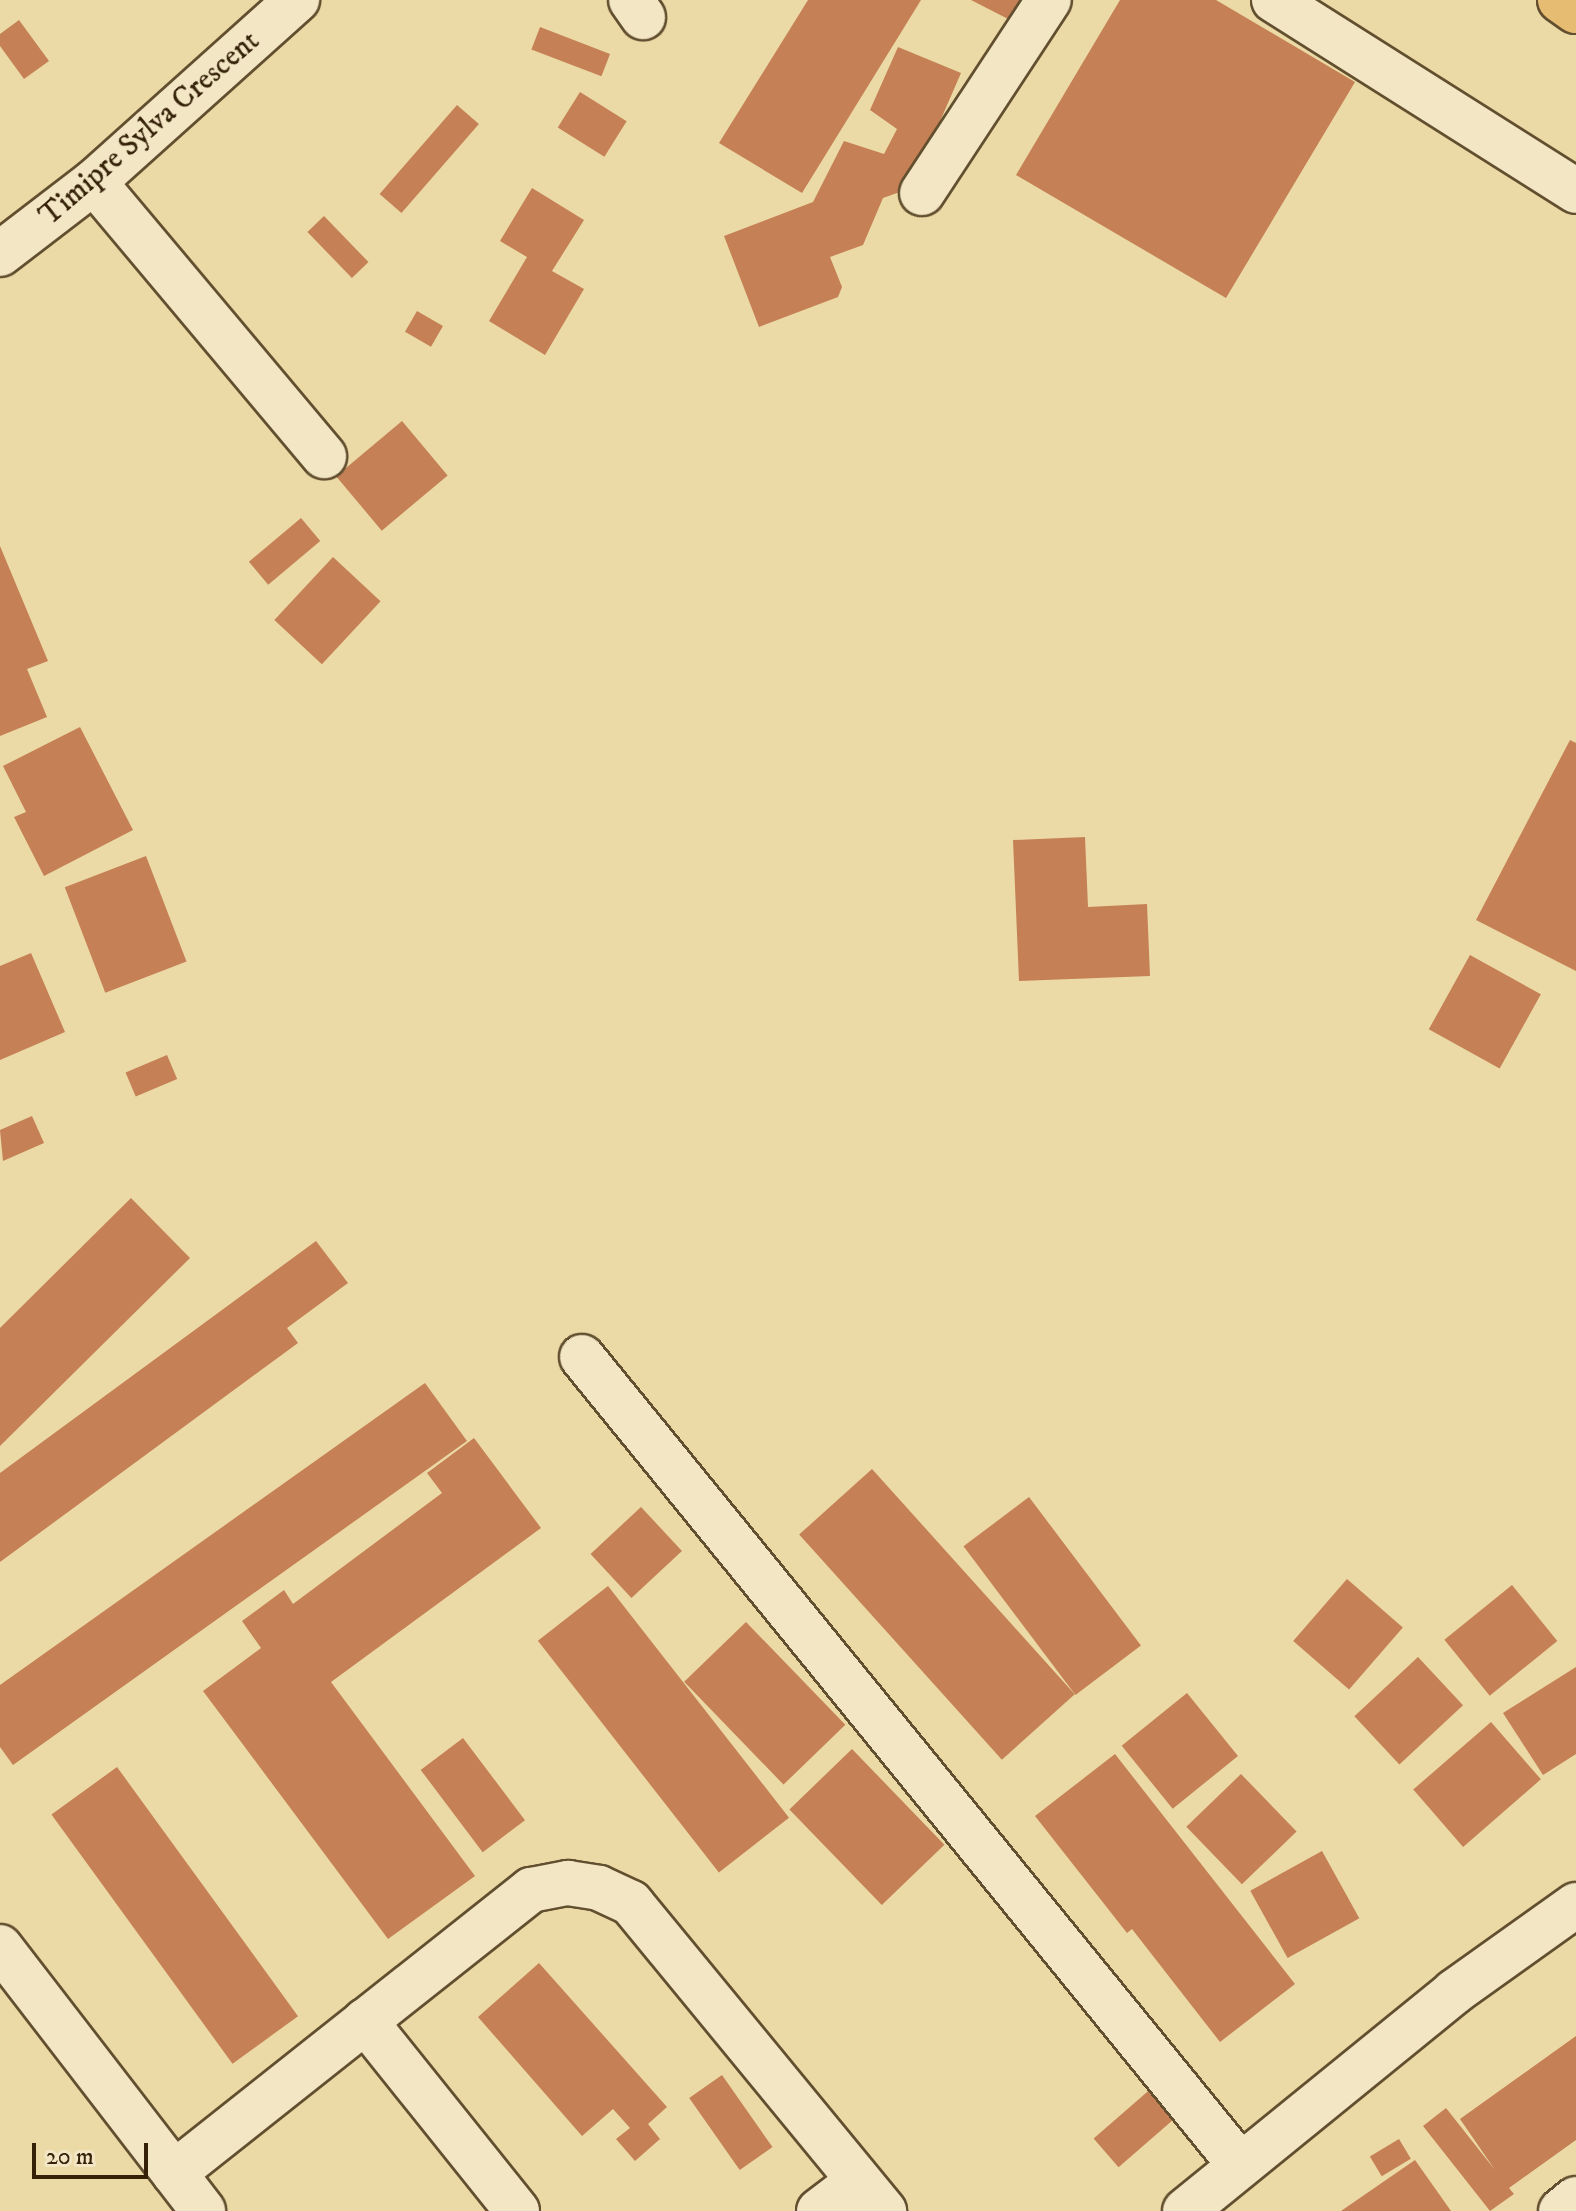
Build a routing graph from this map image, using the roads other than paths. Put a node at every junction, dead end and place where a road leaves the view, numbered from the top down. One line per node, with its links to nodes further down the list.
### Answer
1 (297, 0): 6 (street, Timipre Sylva Crescent)
2 (1049, 0): 8 (street)
3 (1274, 0): 7 (street)
4 (1560, 0): 5 (main road)
5 (1576, 11)
6 (94, 182): 9 (street, Timipre Sylva Crescent); 10 (street)
7 (1576, 191)
8 (922, 193)
9 (0, 254)
10 (324, 456)
11 (582, 1357): 15 (street)
12 (1576, 1905): 15 (street)
13 (0, 1947): 16 (street)
14 (365, 2021): 16 (street); 17 (street); 20 (street)
15 (1240, 2165): 22 (street)
16 (174, 2173): 19 (street)
17 (870, 2196): 21 (street)
18 (1576, 2199): 23 (street)
19 (203, 2211)
20 (517, 2211)
21 (819, 2211)
22 (1185, 2211)
23 (1561, 2211)

